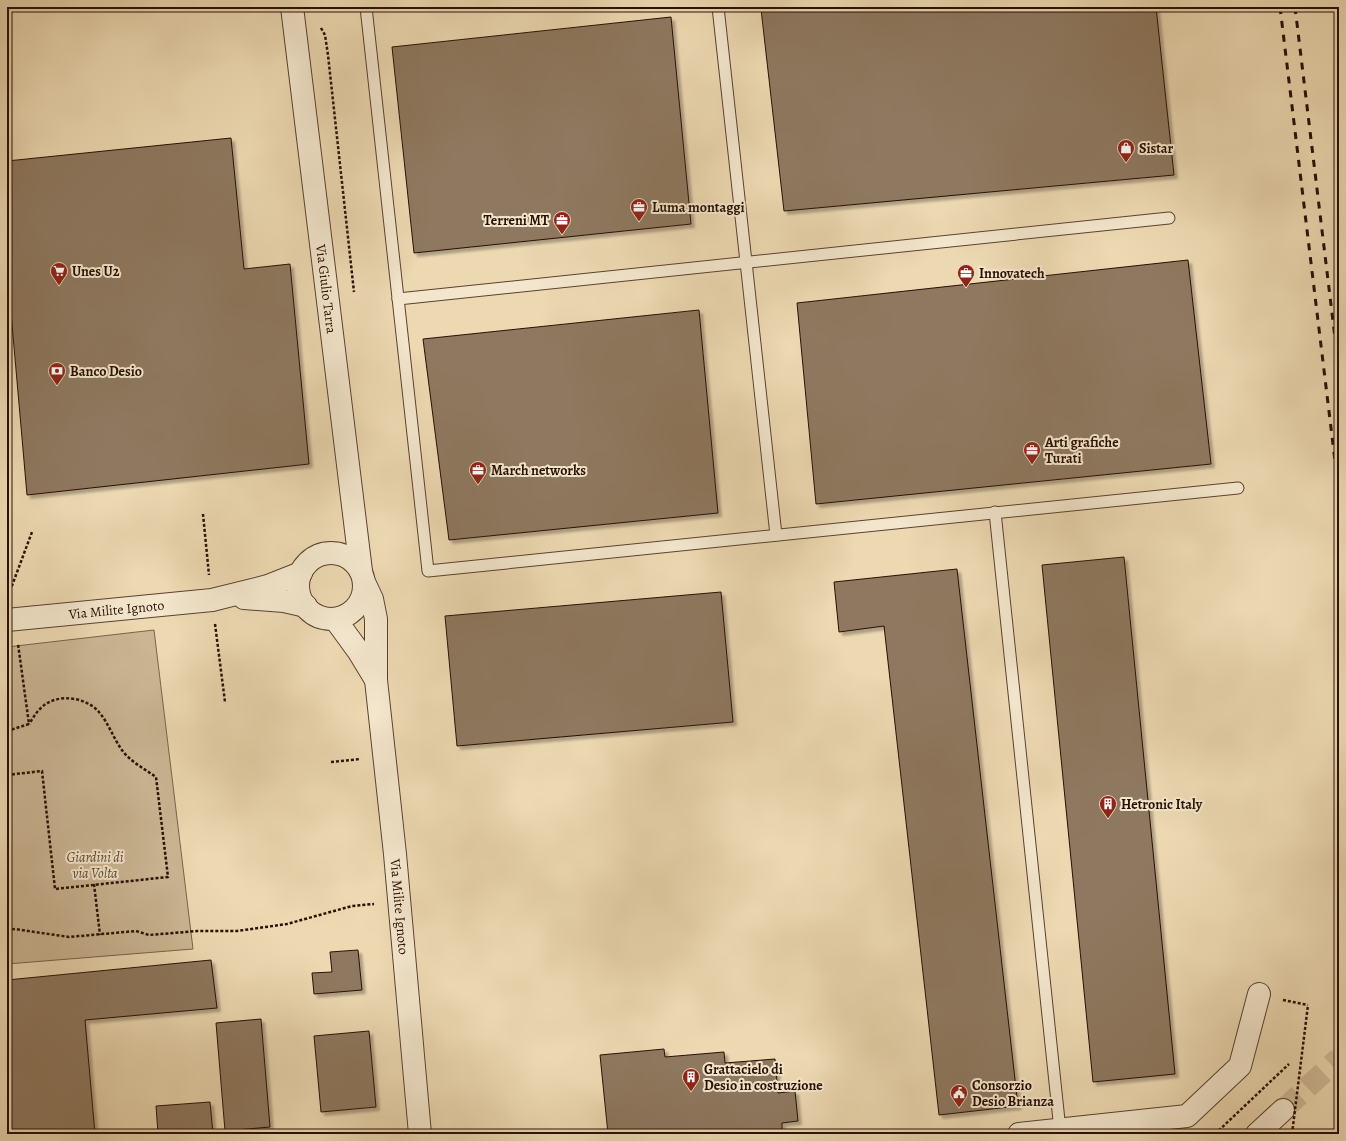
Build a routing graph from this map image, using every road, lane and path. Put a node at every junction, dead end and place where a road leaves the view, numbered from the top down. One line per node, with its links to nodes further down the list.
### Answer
1 (292, 7): 12 (street, Via Giulio Tarra)
2 (366, 7): 6 (lane)
3 (718, 7): 5 (lane)
4 (1169, 218): 5 (lane)
5 (746, 262): 6 (lane); 10 (lane)
6 (398, 299): 10 (lane)
7 (1238, 488): 8 (lane)
8 (995, 512): 10 (lane); 33 (lane)
9 (32, 532): 16 (path)
10 (776, 535)
11 (301, 573): 12 (street); 13 (street, Via Milite Ignoto); 14 (street)
12 (362, 577): 15 (street); 17 (street, Via Milite Ignoto)
13 (219, 599): 14 (street, Via Milite Ignoto); 16 (street, Via Milite Ignoto)
14 (306, 606): 15 (street)
15 (335, 619): 17 (street, Via Milite Ignoto)
16 (10, 620): 18 (path)
17 (376, 680): 20 (street, Via Milite Ignoto)
18 (29, 724): 19 (path); 25 (path)
19 (7, 731)
20 (384, 757): 21 (path); 34 (street, Via Milite Ignoto)
21 (360, 759): 22 (path); 23 (path)
22 (331, 762)
23 (361, 767)
24 (7, 775): 25 (path)
25 (94, 884): 28 (path)
26 (374, 898): 28 (path)
27 (7, 930): 28 (path)
28 (100, 935)
29 (1259, 994): 33 (street)
30 (1308, 1005): 38 (path, bridge)
31 (1289, 1064): 36 (path)
32 (1283, 1110): 37 (street)
33 (1060, 1130): 35 (street)
34 (420, 1134)
35 (1019, 1134)
36 (1215, 1134)
37 (1257, 1134)
38 (1292, 1134)

